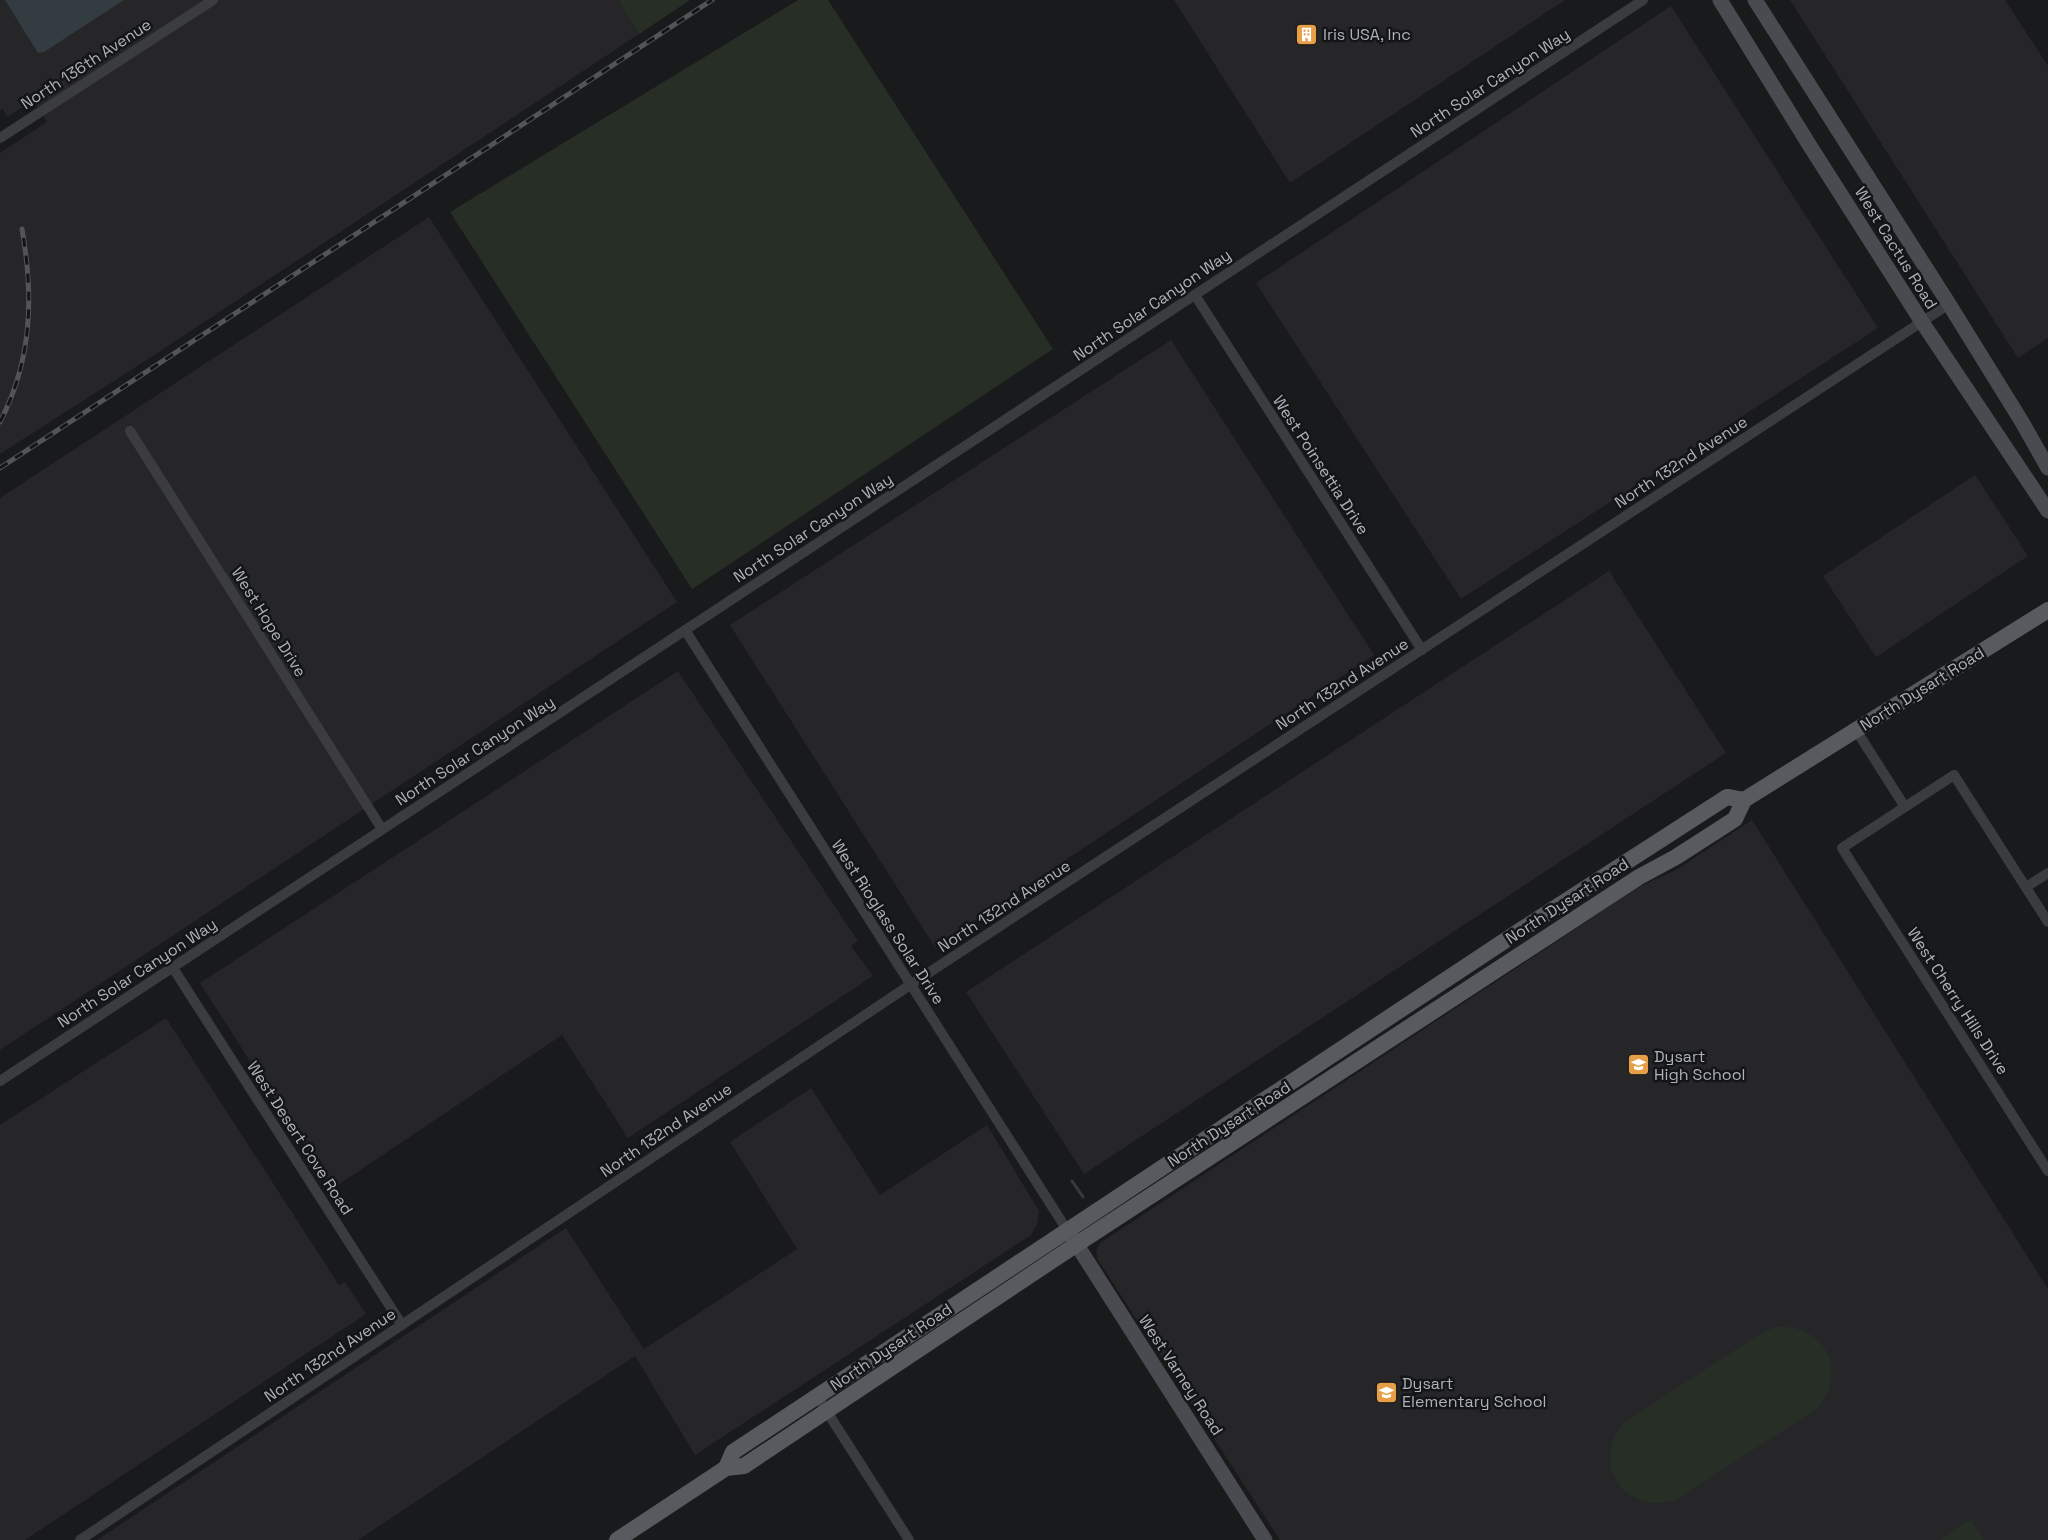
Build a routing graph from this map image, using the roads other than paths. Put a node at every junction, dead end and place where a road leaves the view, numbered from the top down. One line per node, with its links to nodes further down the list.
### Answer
1 (213, 0): 5 (street, North 136th Avenue)
2 (1643, 0): 6 (street, North Solar Canyon Way)
3 (1720, 0): 8 (main road, West Cactus Road)
4 (1755, 0): 7 (main road, West Cactus Road)
5 (0, 138)
6 (1195, 295): 13 (street, North Solar Canyon Way); 14 (street, West Poinsettia Drive)
7 (1949, 304): 8 (street, North 132nd Avenue); 10 (main road, West Cactus Road)
8 (1922, 322): 11 (main road, West Cactus Road); 14 (street, North 132nd Avenue)
9 (130, 431): 20 (street, West Hope Drive)
10 (2048, 468)
11 (2048, 512)
12 (2048, 610): 15 (main road, North Dysart Road)
13 (685, 630): 20 (street, North Solar Canyon Way); 25 (street, West Rioglass Solar Drive)
14 (1422, 650): 25 (street, North 132nd Avenue)
15 (1856, 730): 16 (main road, North Dysart Road); 17 (street)
16 (1744, 800): 18 (main road); 19 (main road, North Dysart Road)
17 (1905, 807): 22 (street); 27 (street, West Cherry Hills Drive)
18 (1735, 819): 19 (main road); 29 (main road, North Dysart Road)
19 (1677, 829): 28 (main road, North Dysart Road)
20 (382, 830): 24 (street, North Solar Canyon Way)
21 (2048, 873): 22 (street)
22 (2026, 887): 23 (street)
23 (2048, 922)
24 (173, 968): 26 (street, North Solar Canyon Way); 30 (street, West Desert Cove Road)
25 (910, 985): 28 (street, West Rioglass Solar Drive); 30 (street, North 132nd Avenue)
26 (0, 1081)
27 (2048, 1171)
28 (1067, 1230): 29 (main road, West Varney Road); 31 (main road, North Dysart Road)
29 (1077, 1244): 32 (main road, North Dysart Road); 37 (main road, West Varney Road)
30 (402, 1325): 34 (street, North 132nd Avenue)
31 (817, 1396): 32 (street); 33 (main road, North Dysart Road)
32 (827, 1411): 33 (main road, North Dysart Road); 36 (street)
33 (726, 1468): 35 (main road, North Dysart Road)
34 (80, 1540)
35 (617, 1540)
36 (909, 1540)
37 (1265, 1540)

